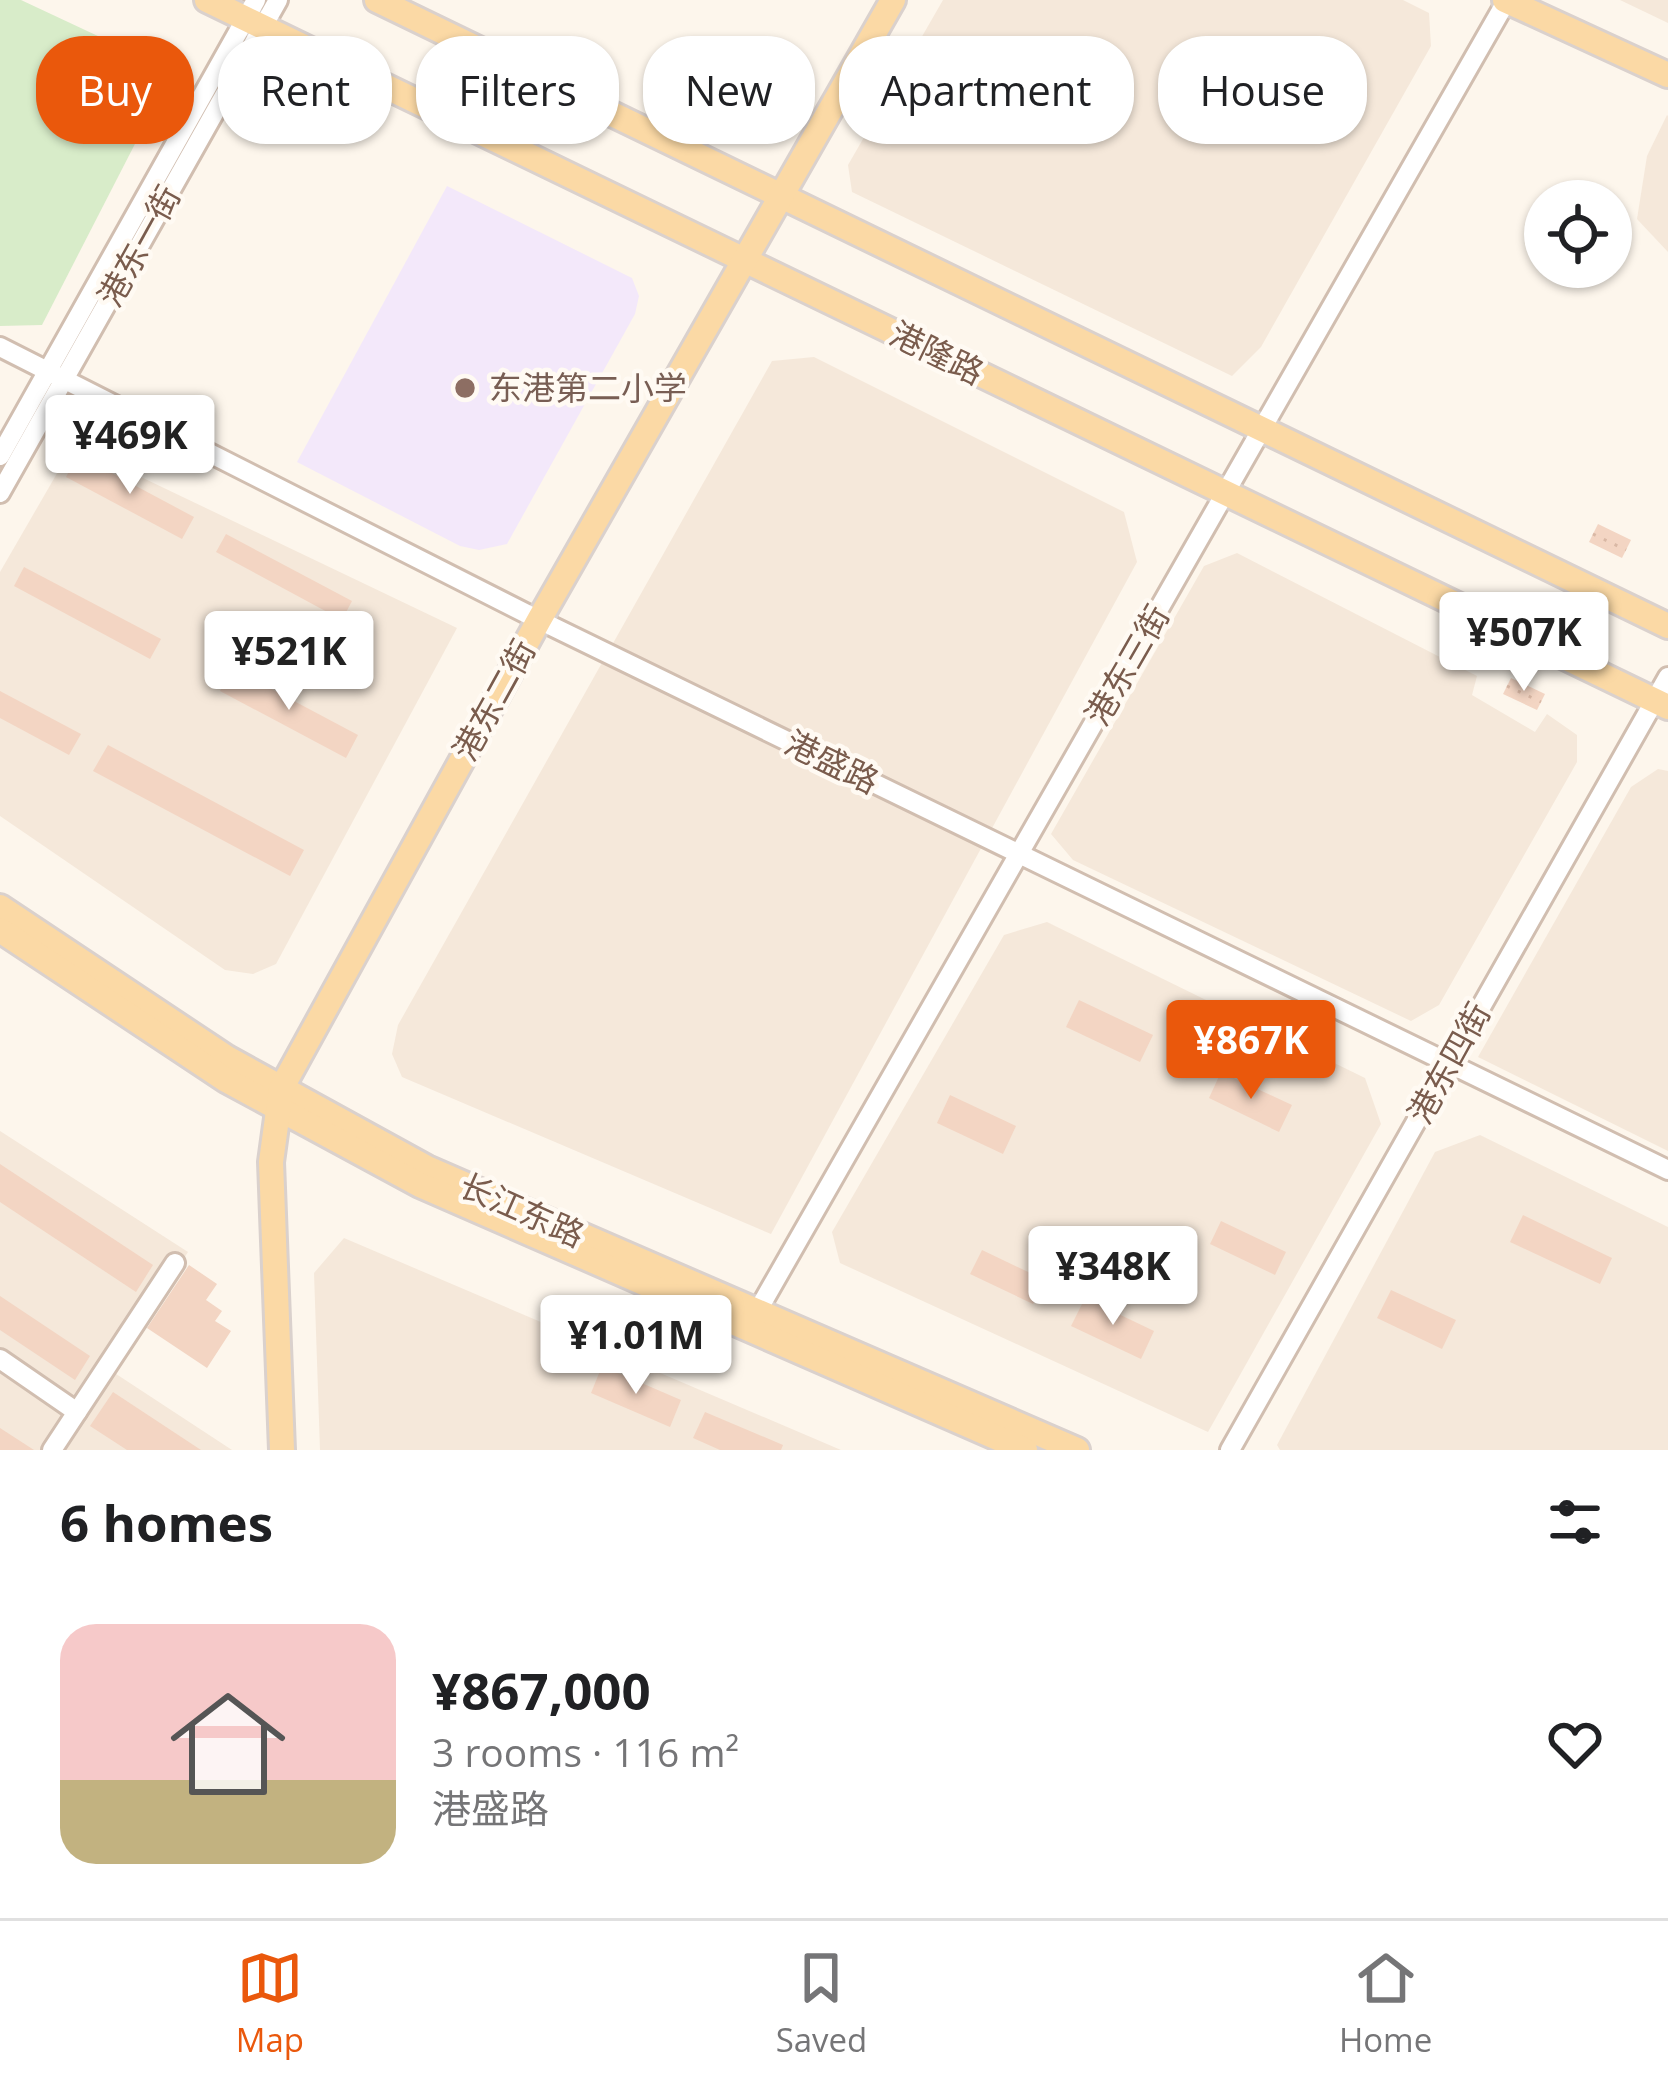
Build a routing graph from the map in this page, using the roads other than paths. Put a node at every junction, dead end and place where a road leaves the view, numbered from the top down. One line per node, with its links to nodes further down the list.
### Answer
1 (207, 0): 6 (main road, 港隆路)
2 (278, 0): 6 (street, 港东一街)
3 (377, 0): 8 (main road)
4 (892, 0): 8 (main road, 港东二街)
5 (1506, 0): 7 (main road); 12 (street, 港东三街)
6 (255, 15): 9 (main road, 港隆路); 11 (street, 港东一街)
7 (1668, 75)
8 (779, 195): 9 (main road, 港东二街); 12 (main road)
9 (744, 260): 15 (main road, 港隆路); 16 (main road, 港东二街)
10 (0, 347): 11 (street, 港盛路)
11 (56, 375): 13 (street, 港东一街); 14 (street, 港东一街); 16 (street, 港盛路)
12 (1262, 429): 15 (street, 港东三街); 17 (main road)
13 (0, 456)
14 (0, 493)
15 (1225, 493): 19 (main road, 港隆路); 20 (street, 港东三街)
16 (539, 620): 20 (street, 港盛路); 24 (main road, 港东二街)
17 (1668, 626)
18 (1668, 677): 19 (street, 港东四街)
19 (1661, 704): 23 (street, 港东四街)
20 (1019, 853): 23 (street, 港盛路); 27 (street, 港东三街)
21 (0, 907): 24 (main road, 长江东路)
22 (0, 930): 24 (main road, 长江东路)
23 (1450, 1062): 25 (street, 港盛路); 34 (street, 港东四街)
24 (279, 1099): 27 (main road, 长江东路); 31 (main road, 港东二街)
25 (1668, 1170)
26 (175, 1263): 29 (street)
27 (752, 1321): 32 (main road, 长江东路); 33 (main road, 长江东路)
28 (0, 1359): 29 (street)
29 (77, 1412): 30 (street)
30 (52, 1450)
31 (282, 1450)
32 (1025, 1450)
33 (1077, 1450)
34 (1231, 1450)

